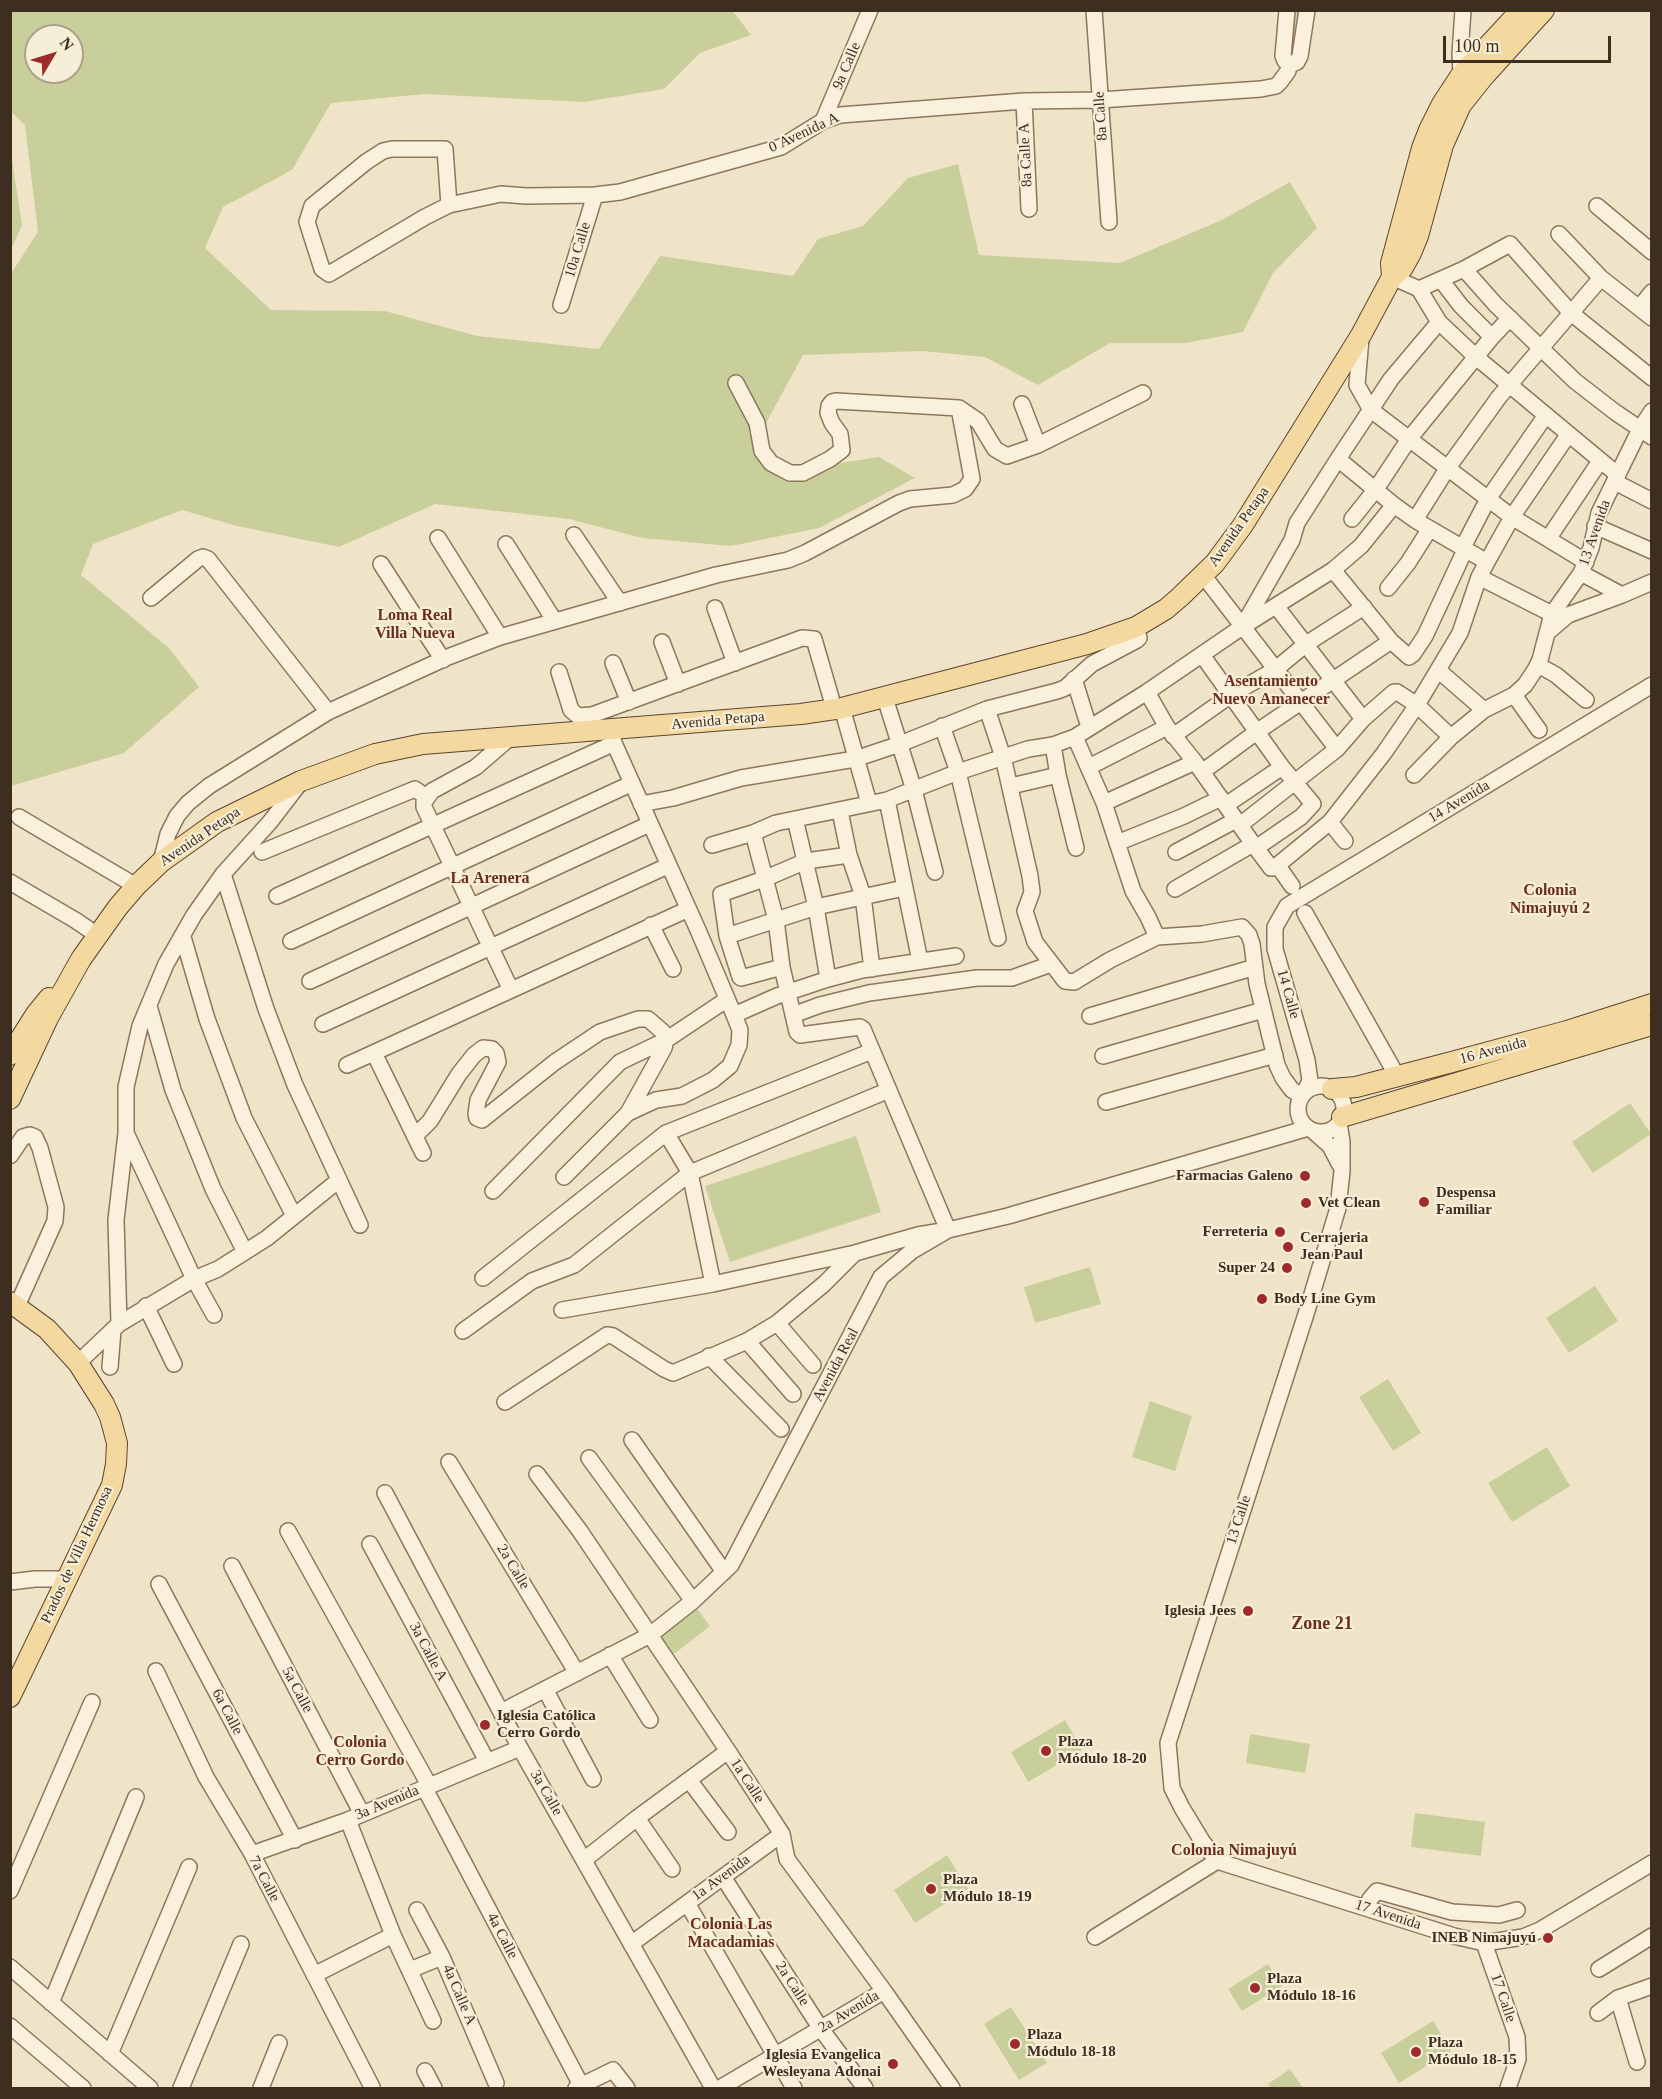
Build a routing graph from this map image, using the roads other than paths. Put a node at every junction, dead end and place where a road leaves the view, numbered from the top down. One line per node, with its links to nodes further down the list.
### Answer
1 (870, 10): 12 (street, 9a Calle)
2 (1094, 10): 10 (street, 8a Calle)
3 (1287, 10): 8 (street)
4 (1307, 10): 8 (street)
5 (1463, 10): 9 (street)
6 (1521, 10): 9 (main road, Avenida Petapa)
7 (1544, 10): 9 (main road, Avenida Petapa)
8 (1289, 64): 10 (street, 0 Avenida A)
9 (1468, 82): 21 (main road, Avenida Petapa)
10 (1100, 100): 11 (street, 0 Avenida A); 17 (street, 8a Calle)
11 (1024, 101): 12 (street, 0 Avenida A); 16 (street, 8a Calle A)
12 (823, 121): 13 (street, 0 Avenida A)
13 (595, 195): 14 (street, 0 Avenida A); 26 (street, 10a Calle)
14 (449, 206): 14 (street, 0 Avenida A)
15 (1597, 206): 19 (street)
16 (1029, 208)
17 (1109, 222)
18 (1559, 234): 22 (street)
19 (1652, 252)
20 (1464, 270): 23 (street); 28 (street); 29 (street)
21 (1392, 277): 24 (street); 32 (main road, Avenida Petapa)
22 (1601, 278): 27 (street); 28 (street)
23 (1441, 280): 24 (street); 33 (street)
24 (1419, 289): 31 (street)
25 (1652, 292): 27 (street)
26 (561, 305)
27 (1639, 308): 30 (street)
28 (1571, 313): 34 (street); 36 (street)
29 (1510, 318): 33 (street); 34 (street)
30 (1652, 318)
31 (1439, 322): 35 (street); 42 (street)
32 (1361, 335): 42 (street); 72 (main road, Avenida Petapa)
33 (1492, 337): 35 (street)
34 (1542, 348): 38 (street); 45 (street)
35 (1476, 357): 38 (street); 47 (street)
36 (1652, 378)
37 (736, 383): 41 (street)
38 (1509, 385): 44 (street); 51 (street)
39 (1143, 393): 48 (street)
40 (1022, 404): 48 (street)
41 (959, 408): 48 (street); 78 (street)
42 (1371, 410): 47 (street); 49 (street)
43 (1652, 411): 45 (street, 13 Avenida)
44 (1546, 415): 46 (street); 54 (street)
45 (1646, 433): 52 (street, 13 Avenida)
46 (1568, 435): 50 (street); 57 (street)
47 (1409, 439): 51 (street); 53 (street)
48 (1038, 445)
49 (1338, 459): 53 (street); 85 (street)
50 (1600, 461): 52 (street); 64 (street)
51 (1447, 469): 54 (street); 59 (street)
52 (1616, 478): 55 (street); 60 (street, 13 Avenida)
53 (1376, 489): 56 (street); 58 (street)
54 (1488, 499): 57 (street); 66 (street)
55 (1652, 501)
56 (1394, 505): 59 (street); 71 (street)
57 (1512, 517): 64 (street); 68 (street)
58 (1352, 519)
59 (1415, 520): 61 (street)
60 (1595, 526): 67 (street); 70 (street, 13 Avenida)
61 (1429, 530): 66 (street); 75 (street)
62 (574, 535): 78 (street)
63 (438, 538): 87 (street)
64 (1548, 538): 70 (street)
65 (506, 543): 83 (street)
66 (1464, 550): 68 (street); 88 (street)
67 (1652, 550)
68 (1487, 562): 73 (street)
69 (381, 564): 93 (street)
70 (1584, 567): 76 (street); 82 (street, 13 Avenida)
71 (1333, 570): 79 (street); 80 (street)
72 (1203, 575): 84 (main road, Avenida Petapa); 85 (street)
73 (1479, 577): 82 (street); 99 (street)
74 (1652, 582): 76 (street)
75 (1388, 588)
76 (1622, 595): 86 (street)
77 (151, 598): 116 (street)
78 (620, 603): 83 (street)
79 (1276, 606): 85 (street); 91 (street)
80 (1364, 607): 88 (street); 91 (street)
81 (715, 608): 95 (street)
82 (1552, 614): 86 (street, 13 Avenida)
83 (554, 620): 87 (street)
84 (1136, 627): 90 (main road, Avenida Petapa); 96 (street)
85 (1242, 627): 92 (street); 98 (street)
86 (1548, 632): 97 (street, 13 Avenida)
87 (500, 637): 93 (street)
88 (1391, 641): 102 (street)
89 (662, 642): 103 (street)
90 (1087, 644): 96 (street); 108 (main road, Avenida Petapa)
91 (1306, 644): 98 (street); 102 (street)
92 (1202, 656): 105 (street); 106 (street)
93 (443, 660): 116 (street)
94 (613, 663): 111 (street)
95 (735, 663): 103 (street); 113 (street)
96 (1092, 664): 101 (street)
97 (1538, 665): 107 (street, 13 Avenida); 109 (street)
98 (1276, 669): 106 (street); 110 (street)
99 (1438, 670): 112 (street); 115 (street)
100 (559, 672): 120 (street)
101 (1074, 679): 114 (street); 119 (street)
102 (1334, 680): 110 (street); 117 (street)
103 (678, 684): 111 (street)
104 (1652, 685): 186 (street, 14 Avenida)
105 (1147, 692): 119 (street); 122 (street)
106 (1231, 695): 122 (street); 123 (street)
107 (1514, 695): 115 (street, 13 Avenida); 121 (street)
108 (885, 698): 113 (main road, Avenida Petapa); 127 (street)
109 (1586, 700)
110 (1301, 701): 123 (street); 129 (street)
111 (628, 702): 120 (street)
112 (1417, 705): 117 (street); 126 (street); 152 (street)
113 (838, 708): 120 (main road, Avenida Petapa); 131 (street)
114 (987, 709): 118 (street); 130 (street)
115 (1484, 710): 126 (street, 13 Avenida)
116 (328, 712): 166 (street)
117 (1363, 719): 129 (street)
118 (942, 726): 127 (street); 135 (street)
119 (1089, 727): 125 (street)
120 (603, 730): 124 (main road, Avenida Petapa); 148 (street); 154 (street)
121 (1539, 730)
122 (1170, 731): 132 (street); 133 (street)
123 (1258, 731): 133 (street); 134 (street)
124 (512, 736): 138 (main road, Avenida Petapa); 143 (street)
125 (1075, 737): 128 (street); 132 (street)
126 (1451, 737): 137 (street, 13 Avenida)
127 (900, 744): 131 (street); 142 (street)
128 (1053, 745): 130 (street); 136 (street)
129 (1337, 749): 139 (street)
130 (1003, 757): 135 (street); 140 (street)
131 (855, 759): 146 (street); 148 (street)
132 (1089, 767): 147 (street)
133 (1199, 767): 145 (street); 147 (street)
134 (1282, 767): 139 (street); 145 (street)
135 (958, 772): 142 (street); 191 (street)
136 (1058, 775): 140 (street); 161 (street)
137 (1414, 775)
138 (301, 781): 166 (main road, Avenida Petapa); 171 (street)
139 (1296, 783): 153 (street); 160 (street)
140 (1011, 786): 196 (street)
141 (624, 787): 167 (street)
142 (914, 790): 144 (street); 170 (street)
143 (426, 797): 154 (street); 162 (street)
144 (887, 800): 146 (street); 176 (street)
145 (1223, 802): 153 (street); 158 (street)
146 (869, 803): 149 (street)
147 (1104, 803): 158 (street)
148 (641, 804): 210 (street)
149 (840, 811): 151 (street); 164 (street)
150 (19, 817): 174 (street)
151 (795, 819): 156 (street); 165 (street)
152 (1330, 822): 157 (street); 168 (street)
153 (1238, 823): 160 (street); 163 (street)
154 (432, 824): 167 (street); 178 (street)
155 (643, 826): 180 (street)
156 (753, 833): 159 (street); 172 (street)
157 (1345, 841)
158 (1117, 843): 190 (street)
159 (712, 845)
160 (1254, 846): 168 (street); 177 (street)
161 (1076, 848)
162 (262, 852)
163 (1176, 852)
164 (849, 855): 165 (street); 179 (street)
165 (806, 861): 172 (street); 181 (street)
166 (161, 862): 174 (main road, Avenida Petapa)
167 (452, 866): 180 (street); 192 (street)
168 (1278, 866): 175 (street)
169 (663, 868): 193 (street)
170 (935, 872)
171 (223, 874): 189 (street); 241 (street)
172 (764, 879): 184 (street); 188 (street)
173 (10, 882): 187 (street)
174 (136, 886): 187 (main road, Avenida Petapa)
175 (1292, 886)
176 (904, 888): 179 (street); 195 (street)
177 (1175, 889)
178 (277, 896)
179 (863, 896): 181 (street); 200 (street)
180 (471, 906): 193 (street); 202 (street)
181 (816, 907): 184 (street); 201 (street)
182 (682, 912): 185 (street)
183 (1305, 913): 223 (street)
184 (776, 920): 188 (street); 197 (street)
185 (651, 925): 199 (street); 204 (street)
186 (1275, 927): 221 (street, 14 Calle)
187 (97, 935): 203 (main road, Avenida Petapa)
188 (727, 936): 197 (street)
189 (183, 937): 208 (street); 243 (street)
190 (1157, 937): 196 (street); 198 (street)
191 (998, 938)
192 (291, 941)
193 (490, 947): 204 (street); 213 (street)
194 (956, 956): 195 (street)
195 (920, 961): 200 (street)
196 (1051, 964): 211 (street)
197 (782, 967): 205 (street)
198 (1255, 967): 209 (street); 212 (street)
199 (673, 969)
200 (872, 969): 201 (street)
201 (828, 979): 205 (street)
202 (310, 981)
203 (66, 986): 218 (main road); 226 (main road, Avenida Petapa)
204 (511, 990): 217 (street)
205 (788, 992): 210 (street); 211 (street)
206 (723, 1002): 215 (street)
207 (1652, 1004): 223 (main road, 16 Avenida)
208 (149, 1006): 232 (street); 246 (street)
209 (1263, 1010): 219 (street); 220 (street)
210 (734, 1015): 229 (street)
211 (793, 1015): 216 (street)
212 (1090, 1016)
213 (323, 1024)
214 (1652, 1025): 230 (main road, 16 Avenida)
215 (666, 1040): 229 (street); 234 (street); 242 (street)
216 (872, 1051): 225 (street); 233 (street)
217 (374, 1053): 222 (street); 234 (street)
218 (10, 1055)
219 (1275, 1055): 227 (street); 228 (street)
220 (1103, 1056)
221 (1310, 1064): 224 (street, 14 Calle); 227 (street, 14 Calle)
222 (347, 1065)
223 (1397, 1076): 224 (main road, 16 Avenida)
224 (1330, 1088): 227 (street); 230 (street)
225 (889, 1090): 239 (street); 245 (street)
226 (10, 1099)
227 (1301, 1099): 231 (street); 235 (street, Avenida Real)
228 (1106, 1102)
229 (628, 1113): 240 (street)
230 (1341, 1120): 231 (street); 238 (street, 13 Calle)
231 (1311, 1129): 235 (street, Avenida Real); 238 (street)
232 (126, 1133): 249 (street); 256 (street)
233 (666, 1133): 239 (street); 248 (street)
234 (414, 1134): 236 (street)
235 (1256, 1145): 245 (street, Avenida Real)
236 (423, 1153)
237 (10, 1156): 252 (street)
238 (1342, 1171): 305 (street, 13 Calle)
239 (690, 1173): 250 (street); 257 (street)
240 (564, 1177)
241 (339, 1180): 243 (street); 244 (street)
242 (493, 1191)
243 (294, 1216): 246 (street)
244 (360, 1225)
245 (948, 1230): 247 (street); 275 (street, Avenida Real)
246 (245, 1252): 249 (street)
247 (855, 1253): 250 (street); 255 (street)
248 (483, 1278)
249 (194, 1279): 251 (street); 254 (street)
250 (713, 1284): 253 (street)
251 (146, 1306): 256 (street); 261 (street)
252 (12, 1307): 259 (main road); 259 (main road, Prados de Villa Hermosa)
253 (562, 1310)
254 (214, 1315)
255 (777, 1323): 258 (street); 262 (street)
256 (116, 1327): 259 (street); 263 (street)
257 (463, 1331)
258 (747, 1341): 260 (street); 264 (street)
259 (73, 1356): 276 (main road, Prados de Villa Hermosa)
260 (709, 1356): 265 (street); 266 (street)
261 (174, 1364)
262 (813, 1365)
263 (110, 1367)
264 (793, 1394)
265 (505, 1402)
266 (781, 1429)
267 (632, 1440): 275 (street)
268 (590, 1458): 279 (street)
269 (449, 1462): 283 (street, 2a Calle)
270 (537, 1474): 280 (street, 1a Calle)
271 (385, 1493): 288 (street, 3a Calle)
272 (288, 1531): 295 (street, 4a Calle)
273 (370, 1544): 292 (street, 3a Calle A)
274 (232, 1566): 297 (street, 5a Calle)
275 (724, 1572): 279 (street, Avenida Real)
276 (66, 1579): 277 (street); 284 (main road, Prados de Villa Hermosa)
277 (10, 1582)
278 (159, 1584): 302 (street, 6a Calle)
279 (693, 1601): 280 (street, Avenida Real)
280 (650, 1635): 281 (street, Avenida Real); 291 (street, 1a Calle)
281 (610, 1655): 283 (street, Avenida Real); 289 (street)
282 (156, 1671): 303 (street, 7a Calle)
283 (577, 1673): 285 (street, Avenida Real)
284 (15, 1679): 286 (main road, Prados de Villa Hermosa)
285 (545, 1689): 288 (street, Avenida Real); 293 (street)
286 (10, 1697)
287 (92, 1702): 310 (street)
288 (501, 1712): 290 (street, 3a Calle)
289 (650, 1720)
290 (520, 1748): 292 (street, 3a Avenida); 304 (street, 3a Calle)
291 (728, 1751): 294 (street); 301 (street, 1a Calle)
292 (487, 1761): 295 (street, 3a Avenida)
293 (593, 1779)
294 (689, 1780): 298 (street); 300 (street)
295 (426, 1786): 297 (street, 3a Avenida); 341 (street, 4a Calle)
296 (136, 1797): 329 (street)
297 (362, 1814): 299 (street, 3a Avenida)
298 (637, 1818): 304 (street); 308 (street)
299 (348, 1820): 302 (street, 3a Avenida); 315 (street)
300 (728, 1832)
301 (782, 1834): 309 (street, 1a Avenida); 327 (street, 1a Calle)
302 (295, 1840): 303 (street, 3a Avenida)
303 (252, 1854): 325 (street, 7a Calle)
304 (584, 1860): 320 (street, 3a Calle)
305 (1217, 1861): 312 (street, 17 Avenida); 317 (street)
306 (1652, 1863): 318 (street, 17 Avenida)
307 (189, 1867): 335 (street)
308 (672, 1869)
309 (723, 1877): 311 (street, 1a Avenida); 333 (street, 2a Calle)
310 (10, 1891)
311 (687, 1903): 320 (street, 1a Avenida); 336 (street)
312 (1367, 1908): 314 (street); 318 (street, 17 Avenida)
313 (417, 1910): 321 (street, 4a Calle A)
314 (1517, 1910)
315 (393, 1935): 324 (street); 325 (street)
316 (1652, 1936): 323 (street)
317 (1095, 1937)
318 (1484, 1943): 353 (street, 17 Calle)
319 (241, 1944): 344 (street)
320 (632, 1944): 348 (street, 3a Calle)
321 (442, 1957): 324 (street); 339 (street, 4a Calle A)
322 (10, 1967): 329 (street)
323 (1599, 1969)
324 (410, 1970): 331 (street)
325 (314, 1975): 340 (street, 7a Calle)
326 (1652, 1986): 328 (street)
327 (884, 1991): 333 (street, 2a Avenida); 352 (street, 1a Calle)
328 (1618, 1998): 330 (street); 337 (street)
329 (51, 2003): 335 (street)
330 (1598, 2013)
331 (433, 2022)
332 (10, 2026): 342 (street)
333 (821, 2029): 336 (street, 2a Avenida); 351 (street, 2a Calle)
334 (279, 2043): 345 (street)
335 (110, 2054): 343 (street)
336 (775, 2056): 349 (street, 2a Avenida); 350 (street)
337 (1637, 2062)
338 (425, 2072): 346 (street)
339 (496, 2083)
340 (372, 2087)
341 (578, 2087): 347 (street)
342 (83, 2088)
343 (150, 2088)
344 (181, 2088)
345 (261, 2088)
346 (434, 2088)
347 (627, 2088)
348 (713, 2088)
349 (720, 2088)
350 (794, 2088)
351 (865, 2088)
352 (951, 2088)
353 (1508, 2088)

